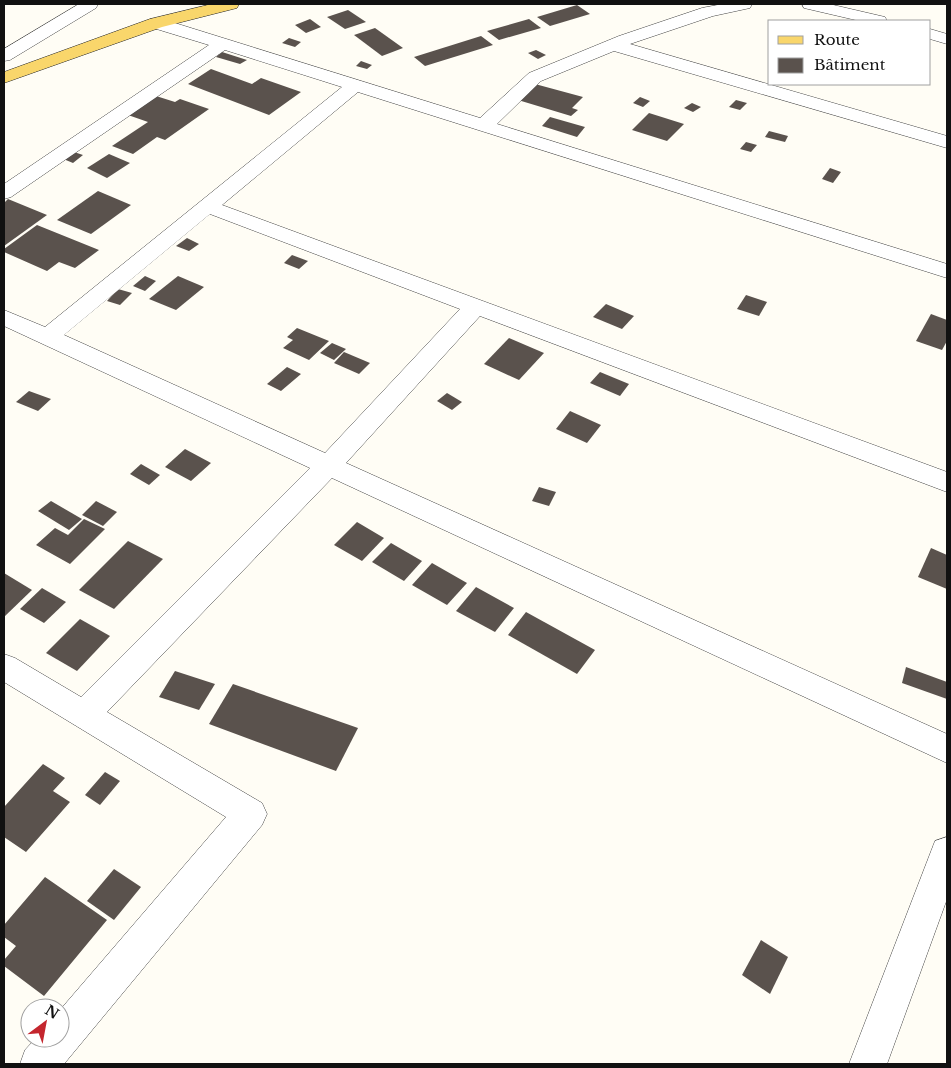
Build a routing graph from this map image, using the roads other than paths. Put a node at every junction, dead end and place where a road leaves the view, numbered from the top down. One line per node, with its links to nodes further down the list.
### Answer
1 (90, 4): 11 (street)
2 (231, 4): 6 (main road)
3 (744, 4): 10 (street)
4 (810, 4): 5 (street)
5 (875, 20)
6 (156, 23): 9 (street); 12 (main road)
7 (931, 34): 8 (street)
8 (947, 38)
9 (223, 44): 13 (street); 16 (street)
10 (613, 45): 14 (street); 15 (street)
11 (4, 56)
12 (4, 78)
13 (355, 86): 14 (street); 17 (street)
14 (483, 126): 18 (street)
15 (947, 142)
16 (4, 193)
17 (207, 206): 19 (street); 21 (street)
18 (947, 271)
19 (476, 306): 22 (street); 23 (street)
20 (4, 317): 21 (street)
21 (47, 336): 22 (street)
22 (328, 466): 25 (street); 26 (street)
23 (947, 482)
24 (4, 667): 25 (street)
25 (84, 716): 28 (street)
26 (947, 749)
27 (947, 853): 29 (street)
28 (39, 1064)
29 (868, 1064)

